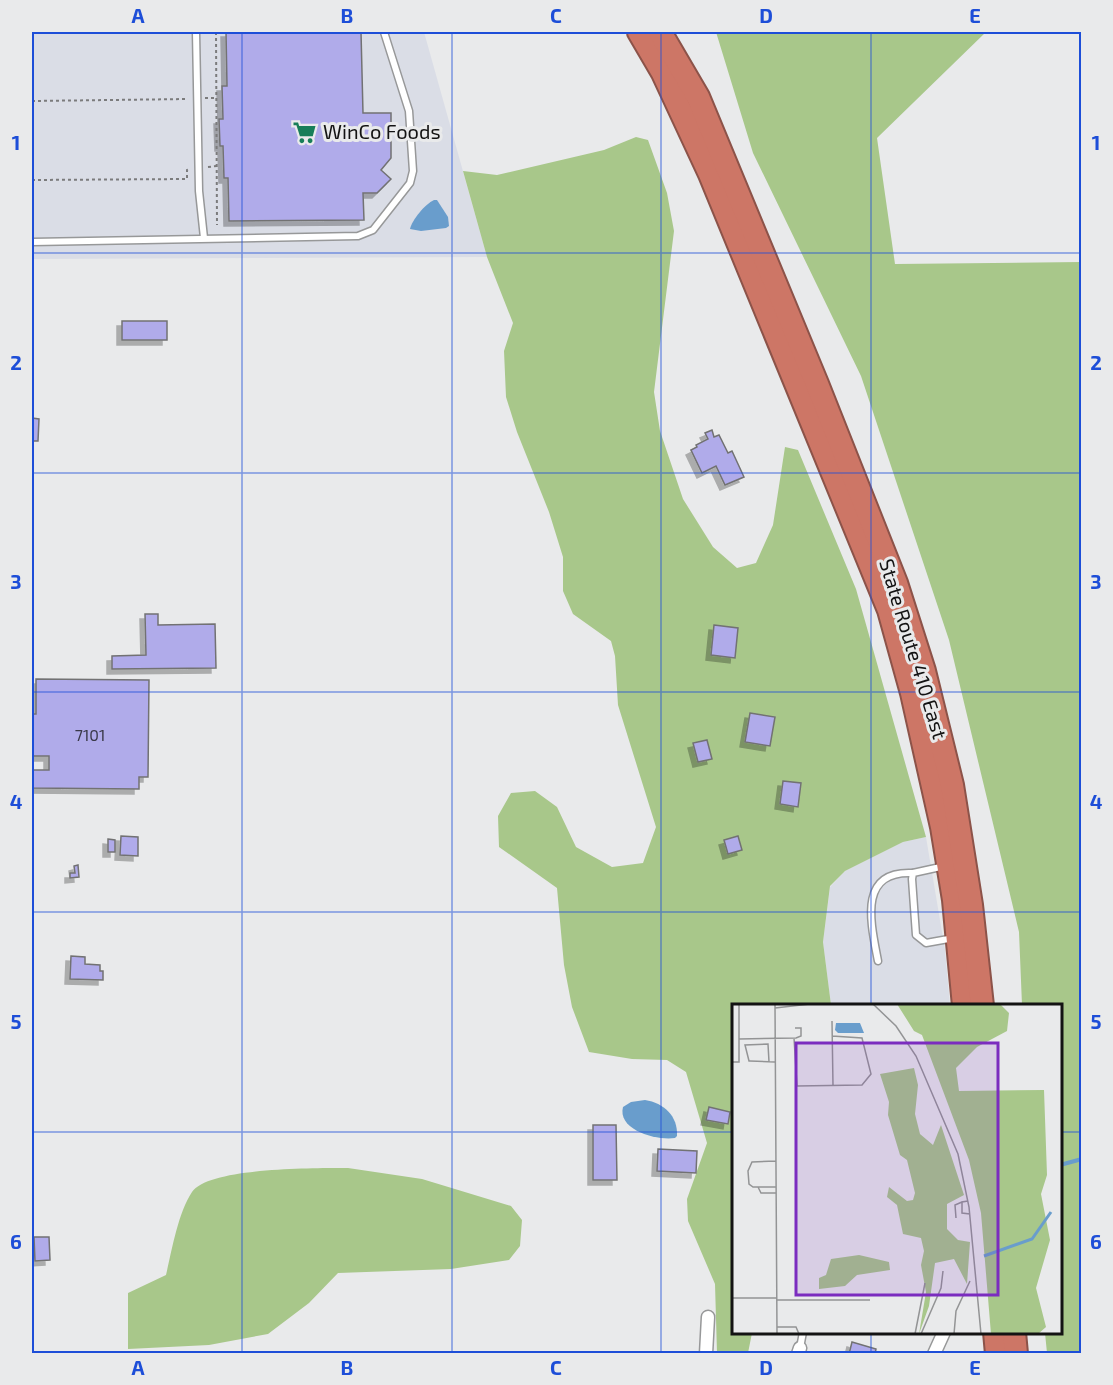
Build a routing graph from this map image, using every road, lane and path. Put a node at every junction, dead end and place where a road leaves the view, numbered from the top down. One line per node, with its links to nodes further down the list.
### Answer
1 (196, 32): 7 (lane)
2 (216, 32): 8 (path)
3 (384, 32): 15 (lane)
4 (626, 32): 13 (highway)
5 (639, 32): 13 (highway)
6 (660, 32): 17 (highway)
7 (197, 98): 8 (path); 9 (path); 11 (lane)
8 (216, 98): 10 (path)
9 (32, 101)
10 (217, 166): 11 (path); 14 (path)
11 (198, 168): 12 (path); 15 (lane)
12 (32, 180)
13 (729, 222): 17 (highway)
14 (217, 225)
15 (204, 238): 16 (lane)
16 (32, 242)
17 (776, 312): 18 (highway, State Route 410 East); 23 (highway, State Route 410 East)
18 (948, 865): 19 (lane); 20 (highway, State Route 410 East)
19 (914, 873): 20 (lane); 21 (lane)
20 (958, 938): 22 (highway, State Route 410 East)
21 (878, 961)
22 (964, 1004)
23 (982, 1004)
24 (708, 1317): 31 (street)
25 (803, 1334): 30 (lane)
26 (943, 1334): 32 (street)
27 (987, 1334): 33 (street)
28 (995, 1334): 34 (highway)
29 (1014, 1334): 35 (highway)
30 (799, 1351)
31 (706, 1353)
32 (934, 1353)
33 (989, 1353)
34 (997, 1353)
35 (1016, 1353)

